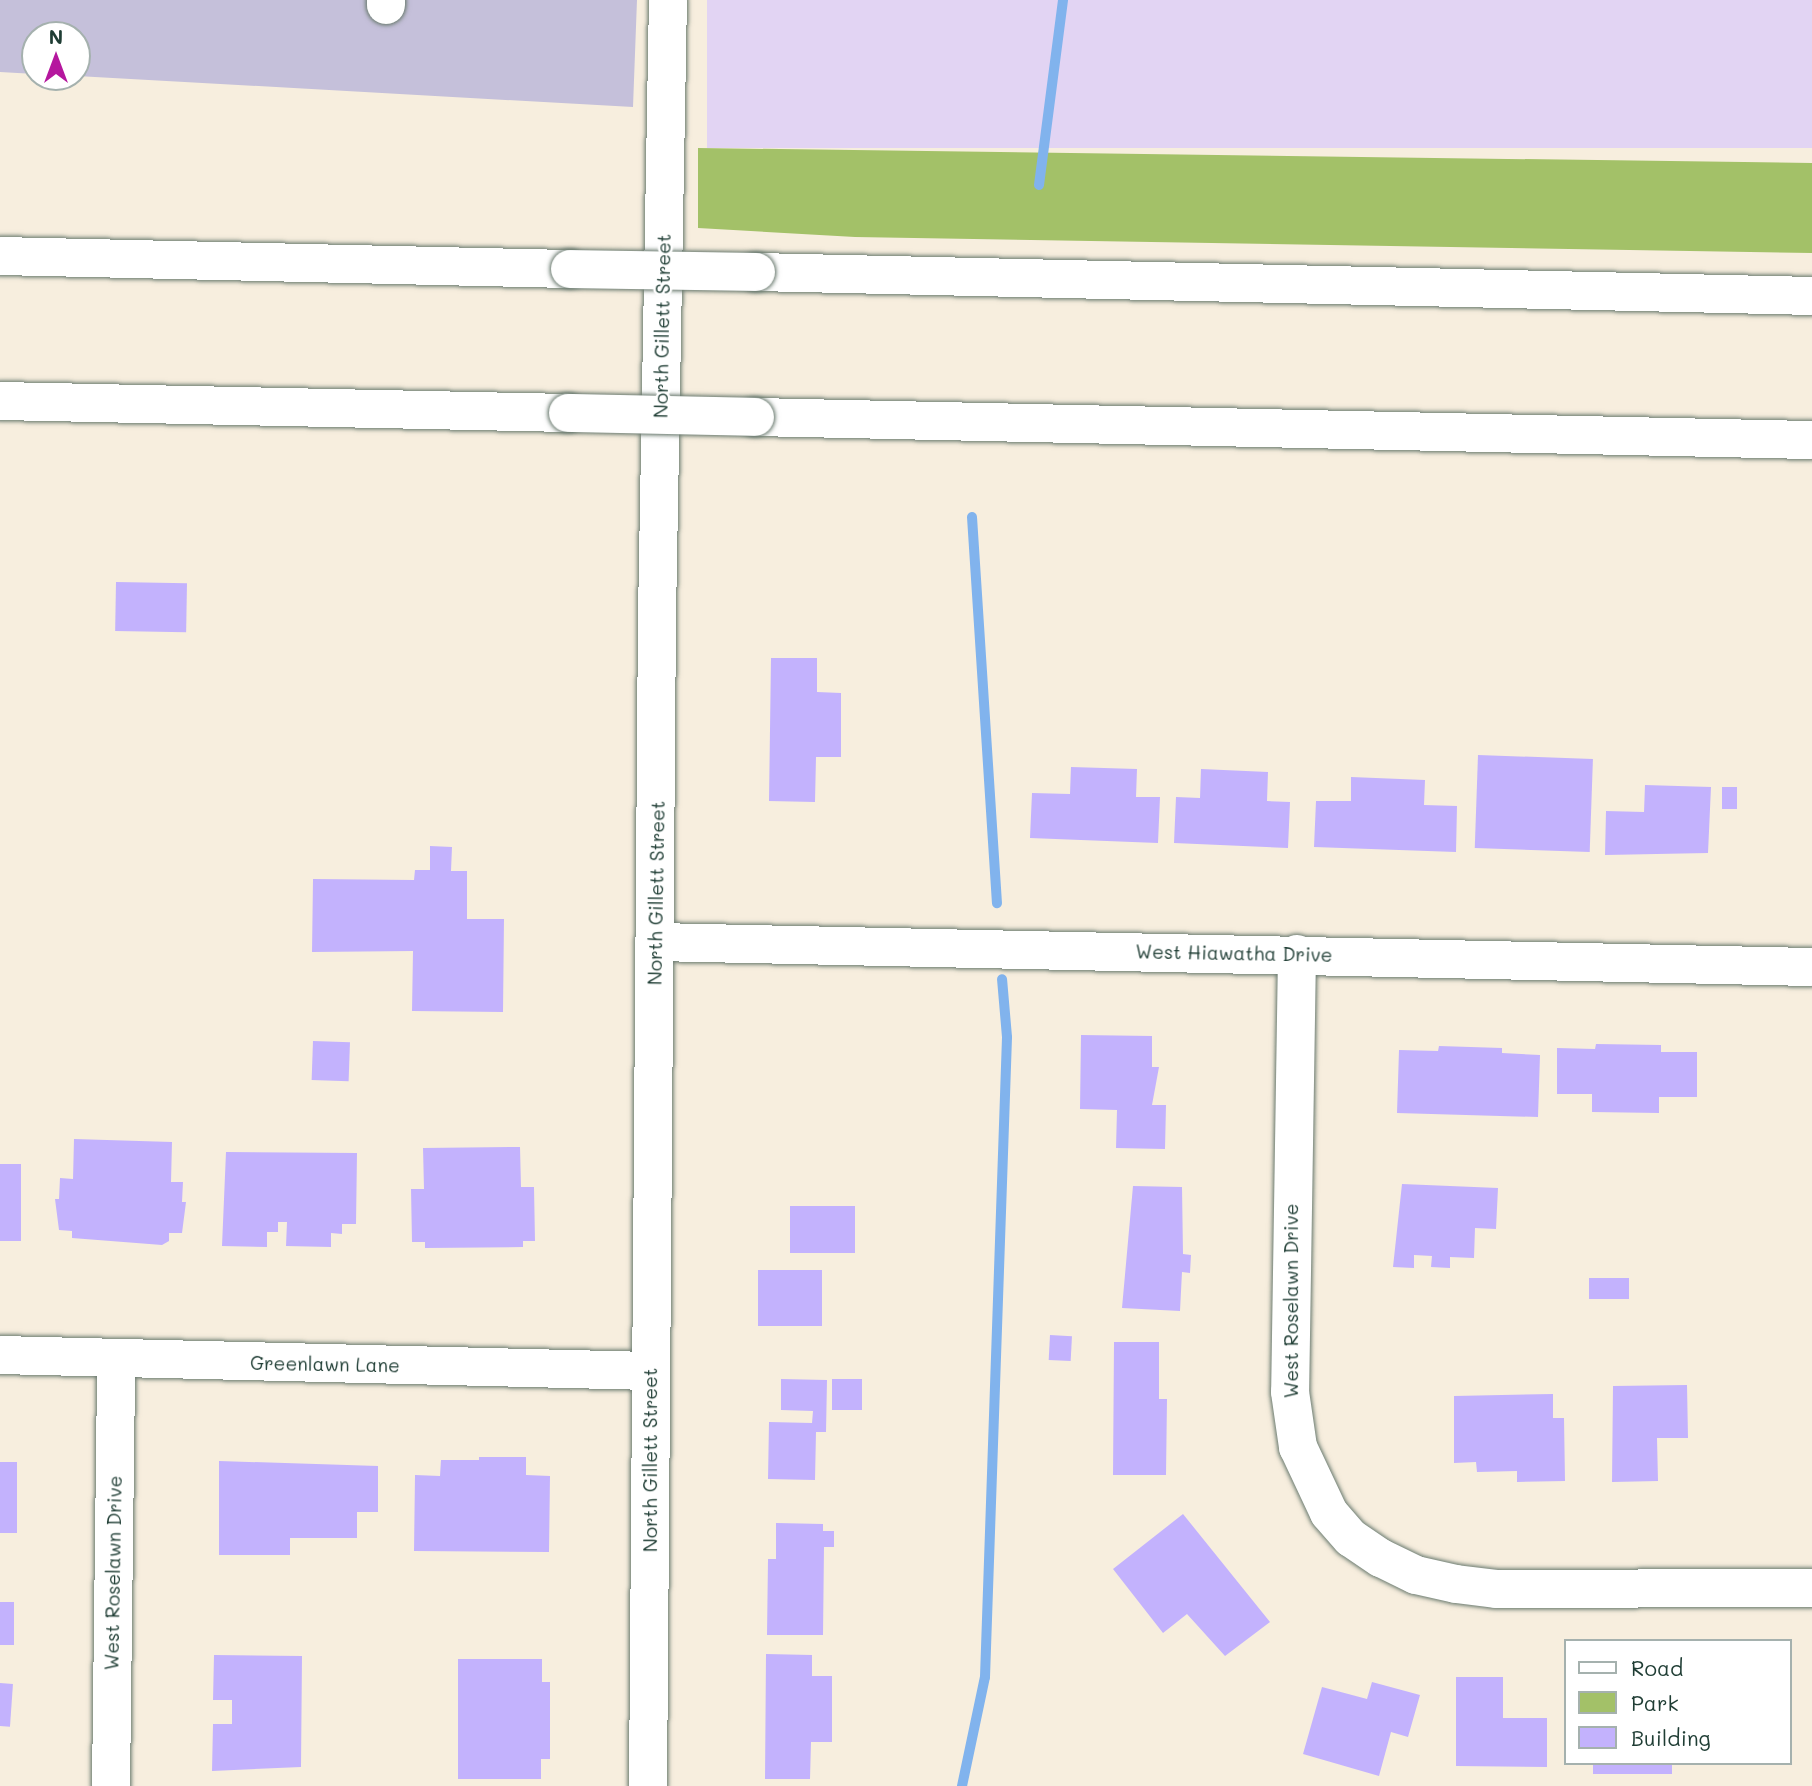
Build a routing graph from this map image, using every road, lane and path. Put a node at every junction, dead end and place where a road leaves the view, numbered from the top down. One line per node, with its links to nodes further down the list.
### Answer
1 (668, 0): 6 (main road, North Gillett Street)
2 (0, 257): 3 (main road, bridge)
3 (1812, 296)
4 (0, 401): 5 (main road, bridge)
5 (1812, 440)
6 (656, 942): 7 (main road, West Hiawatha Drive); 11 (main road, North Gillett Street)
7 (1297, 954): 8 (main road, West Hiawatha Drive); 12 (main road, West Roselawn Drive)
8 (1812, 967)
9 (0, 1355): 10 (main road, Greenlawn Lane)
10 (116, 1359): 11 (main road, Greenlawn Lane); 13 (main road, West Roselawn Drive)
11 (650, 1371): 14 (main road, North Gillett Street)
12 (1812, 1588)
13 (111, 1786)
14 (648, 1786)

